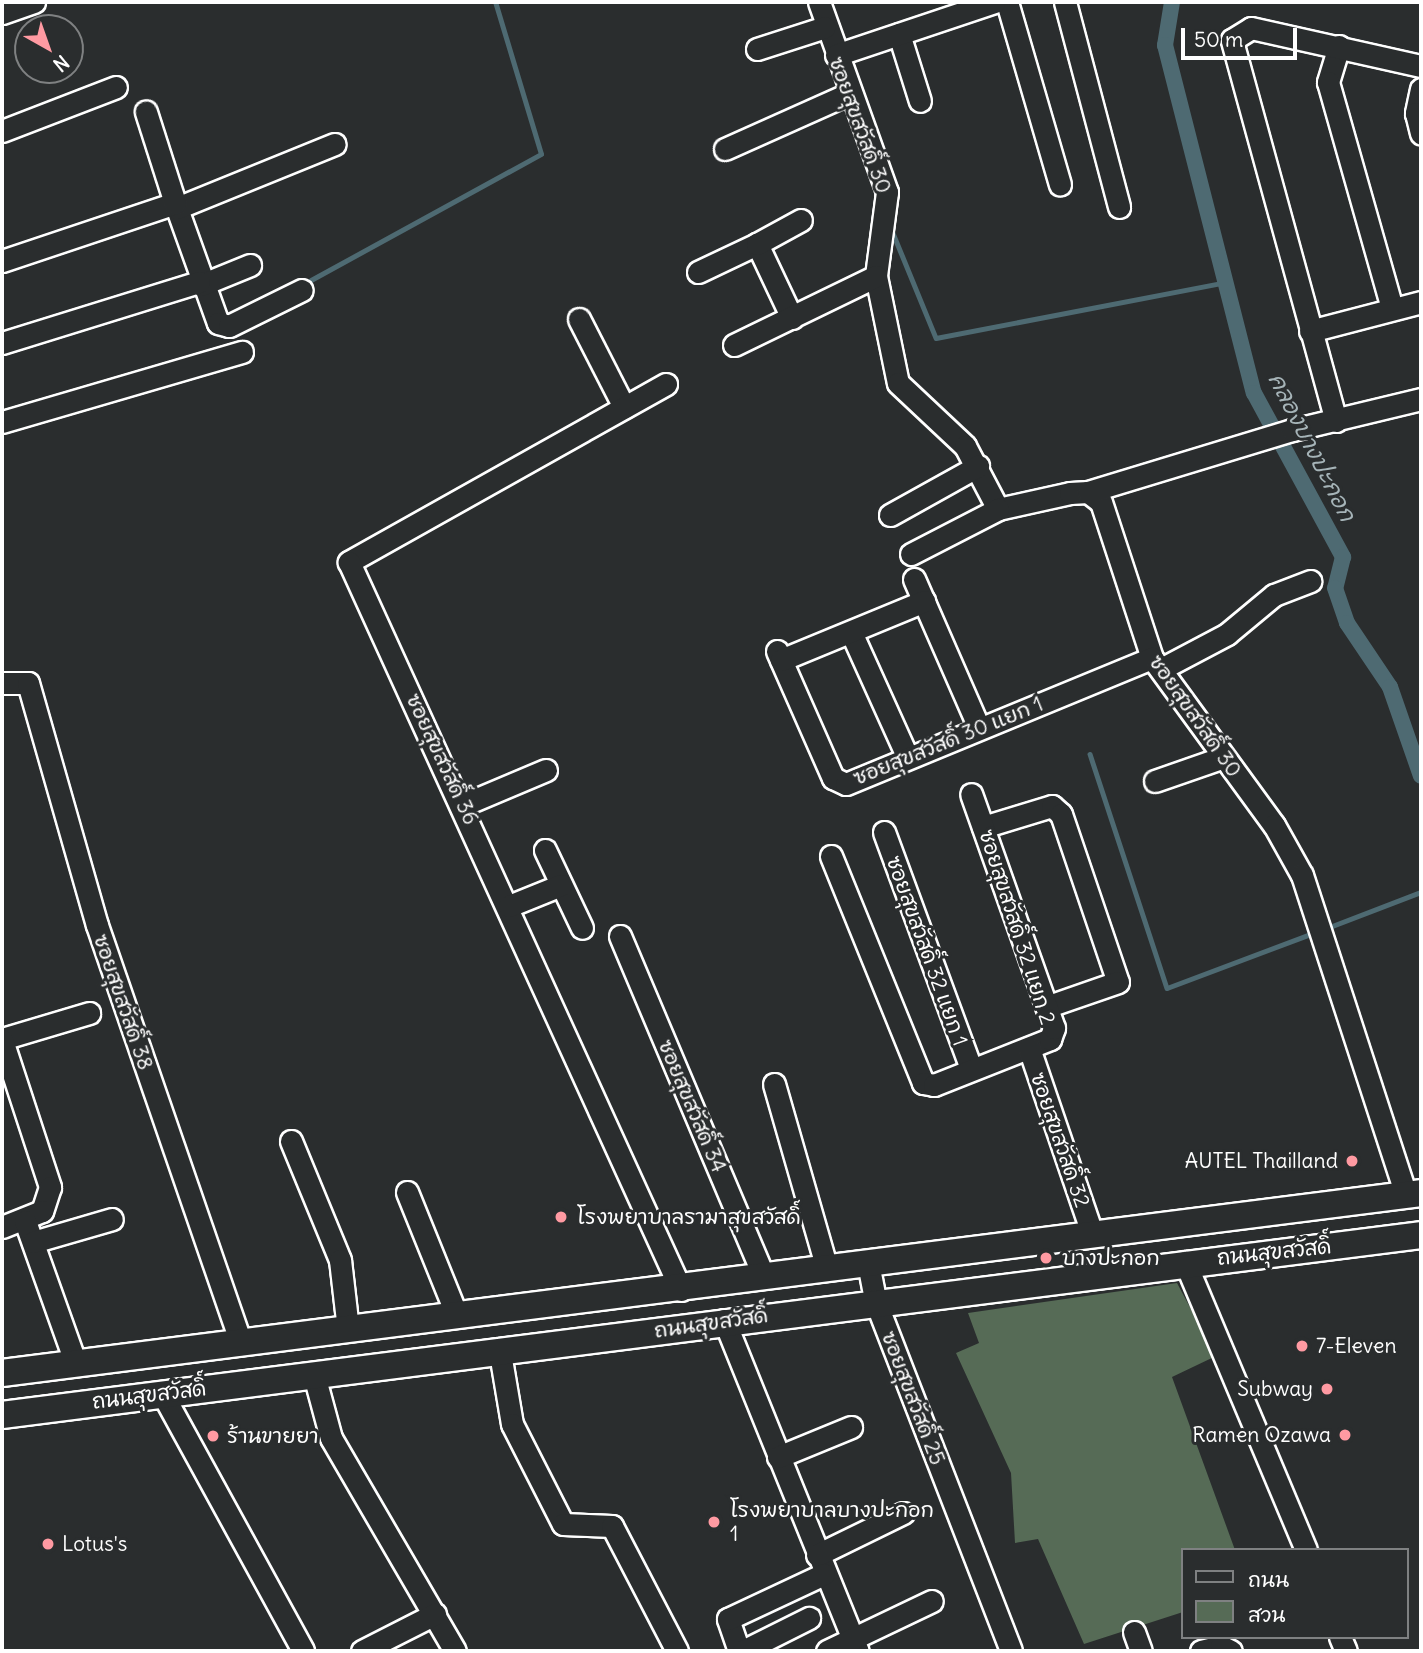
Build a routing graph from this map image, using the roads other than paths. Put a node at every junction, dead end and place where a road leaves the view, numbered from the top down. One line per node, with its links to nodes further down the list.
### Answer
1 (34, 2): 6 (street)
2 (819, 2): 7 (street, ซอยสุขสวัสดิ์ 30)
3 (994, 2): 8 (street)
4 (1007, 2): 22 (street)
5 (1066, 2): 24 (street)
6 (2, 13)
7 (825, 27): 10 (street); 11 (street, ซอยสุขสวัสดิ์ 30)
8 (899, 34): 11 (street); 16 (street)
9 (1339, 46): 12 (street); 34 (street); 37 (street)
10 (757, 49)
11 (836, 55): 15 (street, ซอยสุขสวัสดิ์ 30)
12 (1421, 66)
13 (116, 87): 18 (street)
14 (1421, 89): 19 (street)
15 (850, 93): 21 (street); 30 (street, ซอยสุขสวัสดิ์ 30)
16 (920, 101)
17 (146, 112): 23 (street)
18 (2, 131)
19 (1421, 133)
20 (335, 144): 23 (street)
21 (725, 149)
22 (1060, 184)
23 (176, 205): 27 (street); 31 (street)
24 (1119, 207)
25 (801, 220): 26 (street)
26 (757, 244): 29 (street); 35 (street)
27 (2, 261)
28 (250, 265): 31 (street)
29 (698, 272)
30 (876, 276): 35 (street); 46 (street, ซอยสุขสวัสดิ์ 30)
31 (200, 283): 32 (street); 38 (street)
32 (302, 290)
33 (1421, 302): 34 (street)
34 (1392, 309): 37 (street)
35 (792, 318): 39 (street)
36 (579, 319): 43 (street)
37 (1310, 331): 44 (street)
38 (2, 343)
39 (734, 345)
40 (242, 352): 45 (street)
41 (666, 384): 43 (street, ซอยสุขสวัสดิ์ 36)
42 (1421, 399): 44 (street)
43 (624, 407): 63 (street, ซอยสุขสวัสดิ์ 36)
44 (1336, 421): 47 (street)
45 (2, 422)
46 (978, 466): 48 (street, ซอยสุขสวัสดิ์ 30); 49 (street)
47 (1088, 492): 48 (street); 55 (street, ซอยสุขสวัสดิ์ 30)
48 (998, 509): 50 (street)
49 (890, 515)
50 (911, 554)
51 (914, 579): 53 (street)
52 (1310, 581): 55 (street, ซอยสุขสวัสดิ์ 30 แยก 1)
53 (924, 601): 54 (street); 57 (street)
54 (850, 632): 58 (street); 58 (street, ซอยสุขสวัสดิ์ 30 แยก 1)
55 (1156, 664): 57 (street, ซอยสุขสวัสดิ์ 30 แยก 1); 59 (street, ซอยสุขสวัสดิ์ 30)
56 (2, 682): 96 (street, ซอยสุขสวัสดิ์ 38)
57 (979, 728): 58 (street, ซอยสุขสวัสดิ์ 30 แยก 1)
58 (908, 758)
59 (1221, 758): 61 (street); 80 (street, ซอยสุขสวัสดิ์ 30)
60 (546, 769): 63 (street)
61 (1155, 781)
62 (971, 794): 64 (street, ซอยสุขสวัสดิ์ 32 แยก 2)
63 (463, 805): 69 (street, ซอยสุขสวัสดิ์ 36)
64 (983, 827): 72 (street, ซอยสุขสวัสดิ์ 32 แยก 2); 72 (street)
65 (884, 832): 76 (street, ซอยสุขสวัสดิ์ 32 แยก 1)
66 (545, 850): 68 (street)
67 (831, 856): 76 (street, ซอยสุขสวัสดิ์ 32 แยก 2)
68 (561, 885): 69 (street); 70 (street)
69 (509, 906): 91 (street, ซอยสุขสวัสดิ์ 36)
70 (582, 928)
71 (620, 936): 90 (street, ซอยสุขสวัสดิ์ 34)
72 (1046, 1007): 75 (street, ซอยสุขสวัสดิ์ 32 แยก 2)
73 (89, 1013): 74 (street)
74 (2, 1040): 82 (street)
75 (1029, 1048): 76 (street, ซอยสุขสวัสดิ์ 32 แยก 2); 84 (street, ซอยสุขสวัสดิ์ 32)
76 (971, 1069)
77 (774, 1084): 89 (street)
78 (291, 1141): 95 (street)
79 (407, 1192): 93 (street)
80 (1414, 1194): 84 (main road, ถนนสุขสวัสดิ์)
81 (112, 1219): 86 (street)
82 (25, 1221): 83 (street); 86 (street)
83 (2, 1227)
84 (1091, 1233): 88 (main road, ถนนสุขสวัสดิ์)
85 (1421, 1235): 87 (main road, ถนนสุขสวัสดิ์)
86 (33, 1242): 98 (street)
87 (1185, 1262): 92 (main road, ถนนสุขสวัสดิ์); 106 (street)
88 (868, 1263): 89 (main road, ถนนสุขสวัสดิ์); 92 (street, ซอยสุขสวัสดิ์ 25)
89 (827, 1269): 90 (main road, ถนนสุขสวัสดิ์)
90 (764, 1277): 91 (main road, ถนนสุขสวัสดิ์)
91 (681, 1290): 93 (main road, ถนนสุขสวัสดิ์)
92 (875, 1300): 94 (main road, ถนนสุขสวัสดิ์); 118 (street, ซอยสุขสวัสดิ์ 25)
93 (457, 1315): 95 (main road, ถนนสุขสวัสดิ์)
94 (724, 1320): 97 (main road, ถนนสุขสวัสดิ์); 104 (street)
95 (348, 1328): 96 (main road, ถนนสุขสวัสดิ์)
96 (241, 1343): 98 (main road, ถนนสุขสวัสดิ์)
97 (500, 1353): 100 (main road, ถนนสุขสวัสดิ์); 115 (street)
98 (76, 1364): 99 (main road, ถนนสุขสวัสดิ์)
99 (2, 1373)
100 (314, 1375): 101 (main road, ถนนสุขสวัสดิ์); 109 (street)
101 (162, 1393): 102 (main road, ถนนสุขสวัสดิ์); 112 (street)
102 (2, 1415)
103 (851, 1427): 104 (street)
104 (778, 1457): 107 (street)
105 (903, 1513): 107 (street)
106 (1305, 1548)
107 (820, 1564): 111 (street); 116 (street)
108 (932, 1601): 111 (street)
109 (435, 1614): 113 (street); 114 (street)
110 (809, 1618): 116 (street)
111 (856, 1645): 117 (street)
112 (303, 1651)
113 (362, 1651)
114 (455, 1651)
115 (677, 1651)
116 (741, 1651)
117 (827, 1651)
118 (1011, 1651)
119 (1201, 1651): 120 (street)
120 (1231, 1651)

